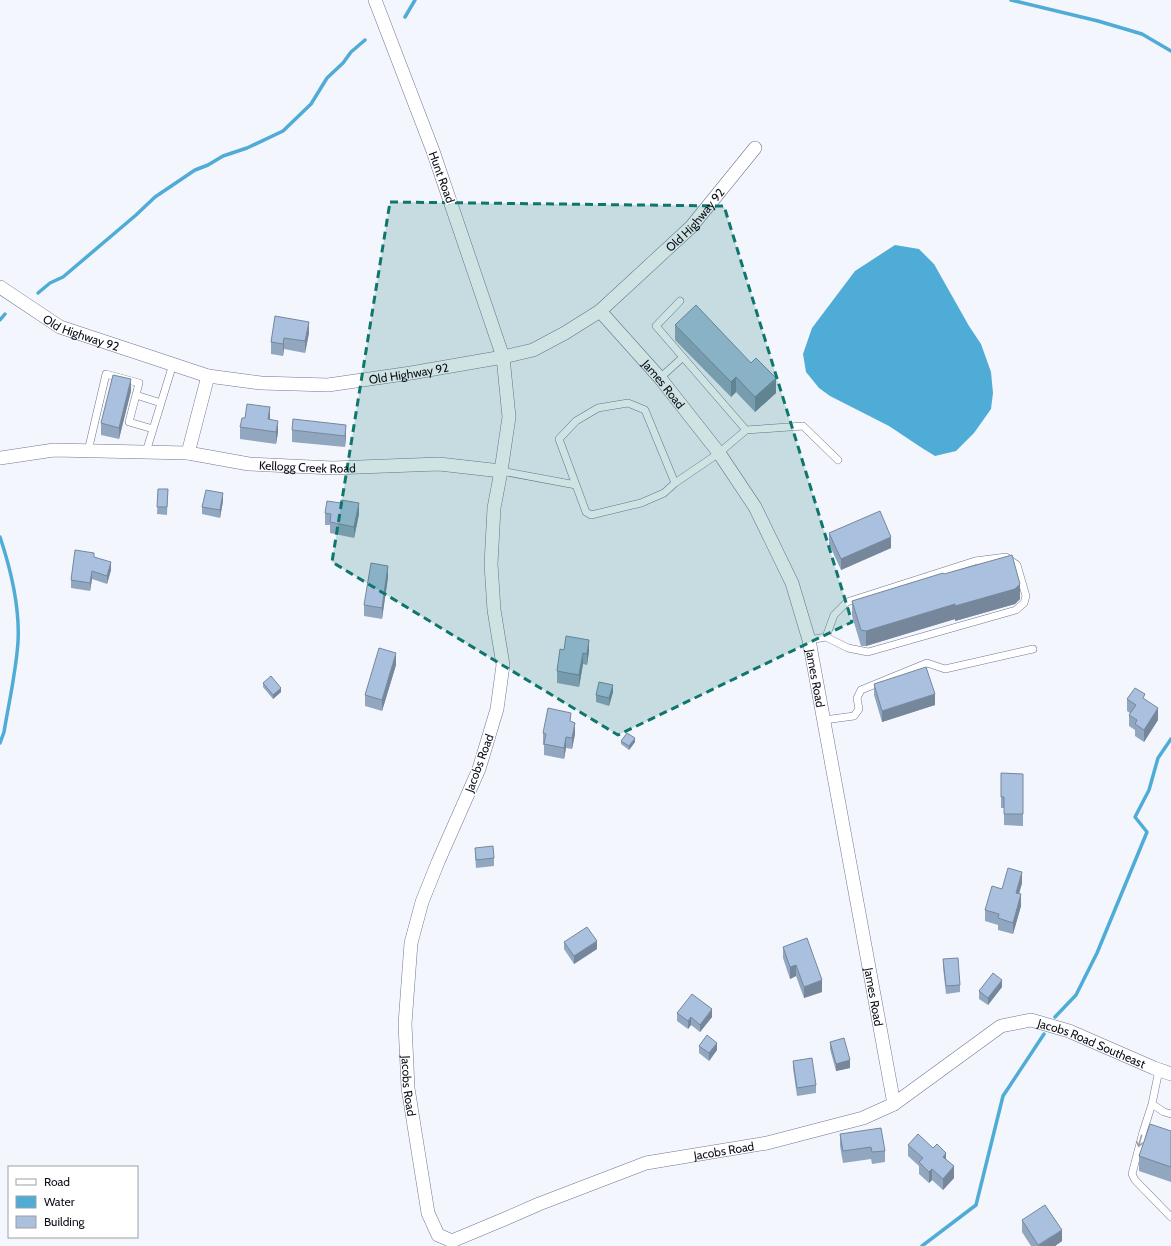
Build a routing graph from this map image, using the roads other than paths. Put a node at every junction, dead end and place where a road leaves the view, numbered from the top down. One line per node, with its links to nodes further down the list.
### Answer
1 (375, 0): 6 (street, Hunt Road)
2 (755, 148): 5 (street, Old Highway 92)
3 (0, 287): 8 (street, Old Highway 92)
4 (680, 301): 7 (lane)
5 (600, 311): 6 (street, Old Highway 92); 10 (street, James Road)
6 (504, 356): 9 (street, Old Highway 92); 21 (street)
7 (682, 358): 10 (lane); 14 (lane)
8 (173, 364): 9 (street, Old Highway 92); 12 (lane)
9 (208, 376): 17 (street)
10 (660, 378): 18 (street, James Road)
11 (136, 395): 12 (lane); 13 (lane); 15 (lane)
12 (161, 403): 13 (lane)
13 (153, 429): 16 (lane)
14 (746, 430): 18 (lane); 20 (lane)
15 (88, 451): 16 (street, Kellogg Creek Road); 19 (street, Kellogg Creek Road)
16 (146, 452): 17 (street, Kellogg Creek Road)
17 (188, 453): 21 (street, Kellogg Creek Road)
18 (719, 453): 22 (lane); 25 (street, James Road)
19 (0, 458)
20 (838, 460)
21 (501, 471): 23 (lane); 29 (street, Jacobs Road)
22 (675, 483): 23 (lane); 23 (lane)
23 (576, 486)
24 (826, 637): 24 (lane); 25 (lane)
25 (809, 640): 27 (street, James Road)
26 (1033, 649): 27 (lane)
27 (824, 720): 29 (street, James Road)
28 (1165, 1072): 29 (street, Jacobs Road Southeast); 30 (lane)
29 (894, 1104)
30 (1152, 1104): 31 (lane); 32 (lane, one-way to 32)
31 (1171, 1114)
32 (1171, 1217)

